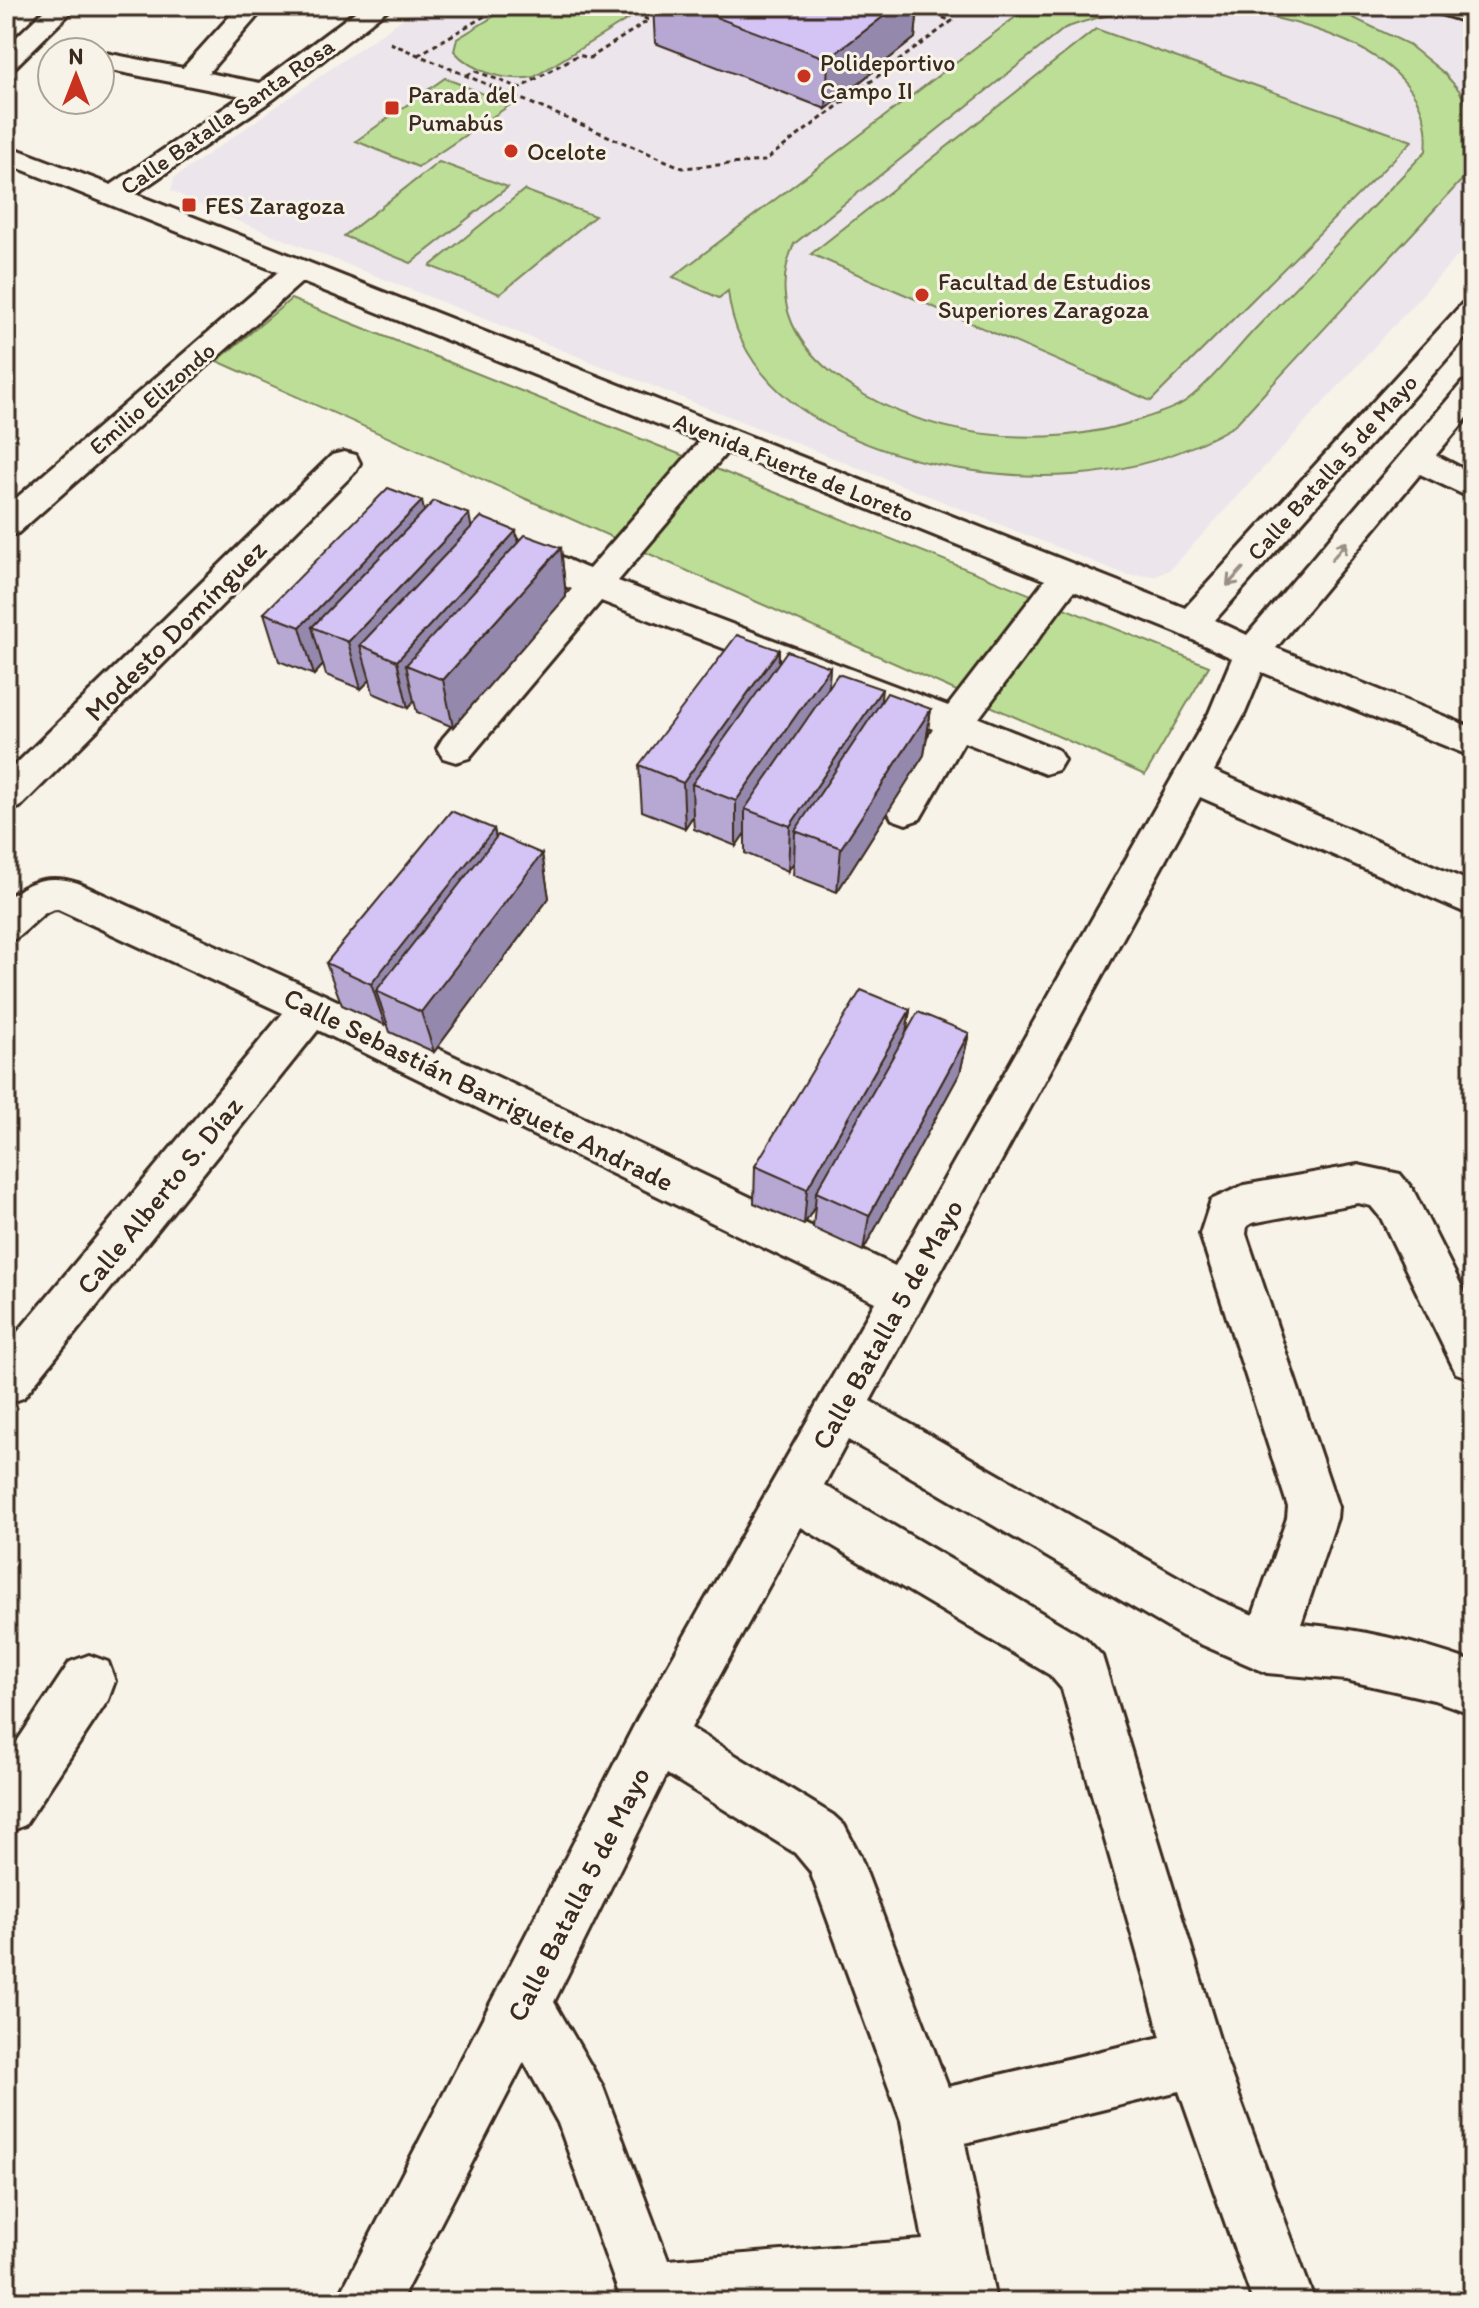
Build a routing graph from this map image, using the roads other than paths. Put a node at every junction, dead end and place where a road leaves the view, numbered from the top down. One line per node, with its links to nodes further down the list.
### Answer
1 (64, 6): 6 (street)
2 (253, 6): 9 (street)
3 (379, 6): 10 (street, Calle Batalla Santa Rosa)
4 (1439, 6): 5 (street)
5 (1473, 16)
6 (11, 51): 7 (street)
7 (36, 52)
8 (116, 63): 9 (street)
9 (191, 76): 10 (street)
10 (265, 92): 12 (street, Calle Batalla Santa Rosa)
11 (6, 153): 12 (street, Avenida Fuerte de Loreto)
12 (112, 197): 13 (street, Avenida Fuerte de Loreto)
13 (298, 270): 16 (street, Avenida Fuerte de Loreto); 20 (street, Emilio Elizondo)
14 (1473, 310): 24 (street, Calle Batalla 5 de Mayo, one-way to 24)
15 (1473, 390): 17 (street, Calle Batalla 5 de Mayo)
16 (720, 439): 22 (street, Avenida Fuerte de Loreto); 23 (street)
17 (1415, 458): 19 (street); 25 (street, Calle Batalla 5 de Mayo, one-way to 17)
18 (344, 463): 31 (street, Modesto Domínguez)
19 (1473, 488)
20 (6, 525)
21 (474, 535): 23 (street)
22 (1067, 576): 24 (street, Avenida Fuerte de Loreto); 26 (street)
23 (595, 587): 26 (street); 28 (street)
24 (1191, 624): 25 (street, Avenida Fuerte de Loreto)
25 (1252, 653): 27 (street, Avenida Fuerte de Loreto); 30 (street, Calle Batalla 5 de Mayo)
26 (956, 722): 29 (street); 32 (street)
27 (1473, 743)
28 (456, 748)
29 (1045, 760)
30 (1192, 777): 33 (street); 36 (street, Calle Batalla 5 de Mayo)
31 (6, 797)
32 (906, 809)
33 (1473, 900)
34 (6, 927): 35 (street, Calle Sebastián Barriguete Andrade)
35 (312, 1008): 36 (street, Calle Sebastián Barriguete Andrade); 39 (street, Calle Alberto S. Díaz)
36 (904, 1293): 40 (street, Calle Batalla 5 de Mayo)
37 (1458, 1294): 38 (street); 42 (street)
38 (1473, 1357)
39 (6, 1382)
40 (841, 1410): 41 (street, Calle Batalla 5 de Mayo); 42 (street)
41 (792, 1494): 45 (street, Calle Batalla 5 de Mayo); 48 (street)
42 (1267, 1647): 44 (street)
43 (89, 1681): 46 (street)
44 (1473, 1688)
45 (657, 1737): 47 (street, Calle Batalla 5 de Mayo); 49 (street)
46 (6, 1806)
47 (523, 2004): 51 (street); 52 (street, Calle Batalla 5 de Mayo)
48 (1196, 2058): 49 (street); 53 (street)
49 (931, 2121): 50 (street)
50 (962, 2285): 51 (street)
51 (652, 2297)
52 (367, 2302)
53 (1284, 2302)

